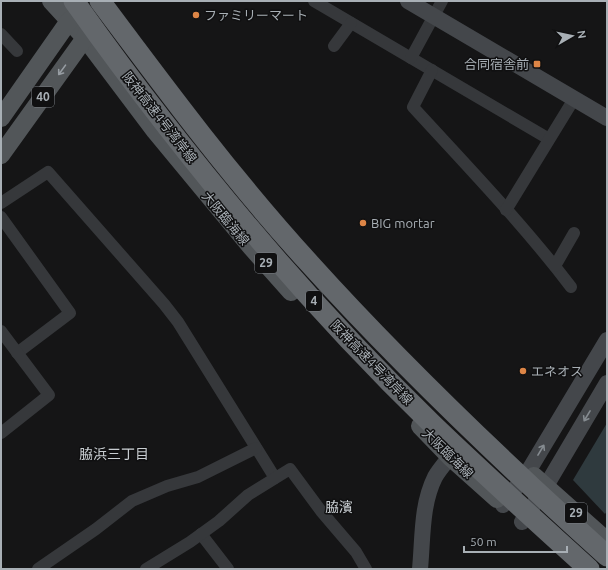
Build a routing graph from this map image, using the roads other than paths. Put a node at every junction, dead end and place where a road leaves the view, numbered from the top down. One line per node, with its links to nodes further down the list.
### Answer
1 (51, 1): 10 (main road, 大阪臨海線 / 29)
2 (74, 1): 49 (highway, 阪神高速4号湾岸線 / 4)
3 (94, 1): 10 (main road, 40)
4 (99, 1): 13 (main road, 40); 42 (highway, 阪神高速4号湾岸線 / 4)
5 (105, 1): 36 (main road, 29)
6 (314, 1): 11 (street)
7 (408, 1): 9 (street)
8 (442, 1): 9 (street)
9 (433, 16): 16 (street); 18 (street)
10 (69, 21): 13 (main road, 大阪臨海線 / 29); 19 (main road, 40)
11 (352, 23): 14 (street); 16 (street)
12 (1, 34): 15 (street)
13 (85, 38): 22 (main road, 40, one-way to 22); 35 (main road, 大阪臨海線 / 29)
14 (334, 46)
15 (17, 51)
16 (411, 58): 17 (street)
17 (432, 70): 21 (street); 24 (street)
18 (574, 99): 20 (street); 21 (street)
19 (1, 118)
20 (607, 118)
21 (549, 139): 24 (street)
22 (1, 155)
23 (1, 203): 34 (street)
24 (506, 210): 27 (street)
25 (1, 217): 31 (street)
26 (574, 233): 27 (street)
27 (555, 266): 28 (street)
28 (572, 287)
29 (1, 331): 31 (street)
30 (607, 340): 36 (street, one-way to 30)
31 (17, 353): 33 (street)
32 (607, 383): 38 (street, one-way to 38)
33 (1, 433)
34 (256, 448): 37 (street); 43 (street)
35 (450, 457): 39 (main road, 大阪臨海線 / 29); 47 (street)
36 (529, 470): 38 (main road, 29); 39 (street)
37 (275, 478): 41 (street); 46 (street)
38 (546, 486): 40 (street); 42 (main road, 29)
39 (503, 505): 40 (main road, 大阪臨海線 / 29)
40 (522, 522): 48 (main road, 大阪臨海線 / 29)
41 (201, 534): 44 (street); 45 (street)
42 (606, 542)
43 (38, 569)
44 (146, 569)
45 (228, 569)
46 (366, 569)
47 (420, 569)
48 (574, 569)
49 (589, 569)

